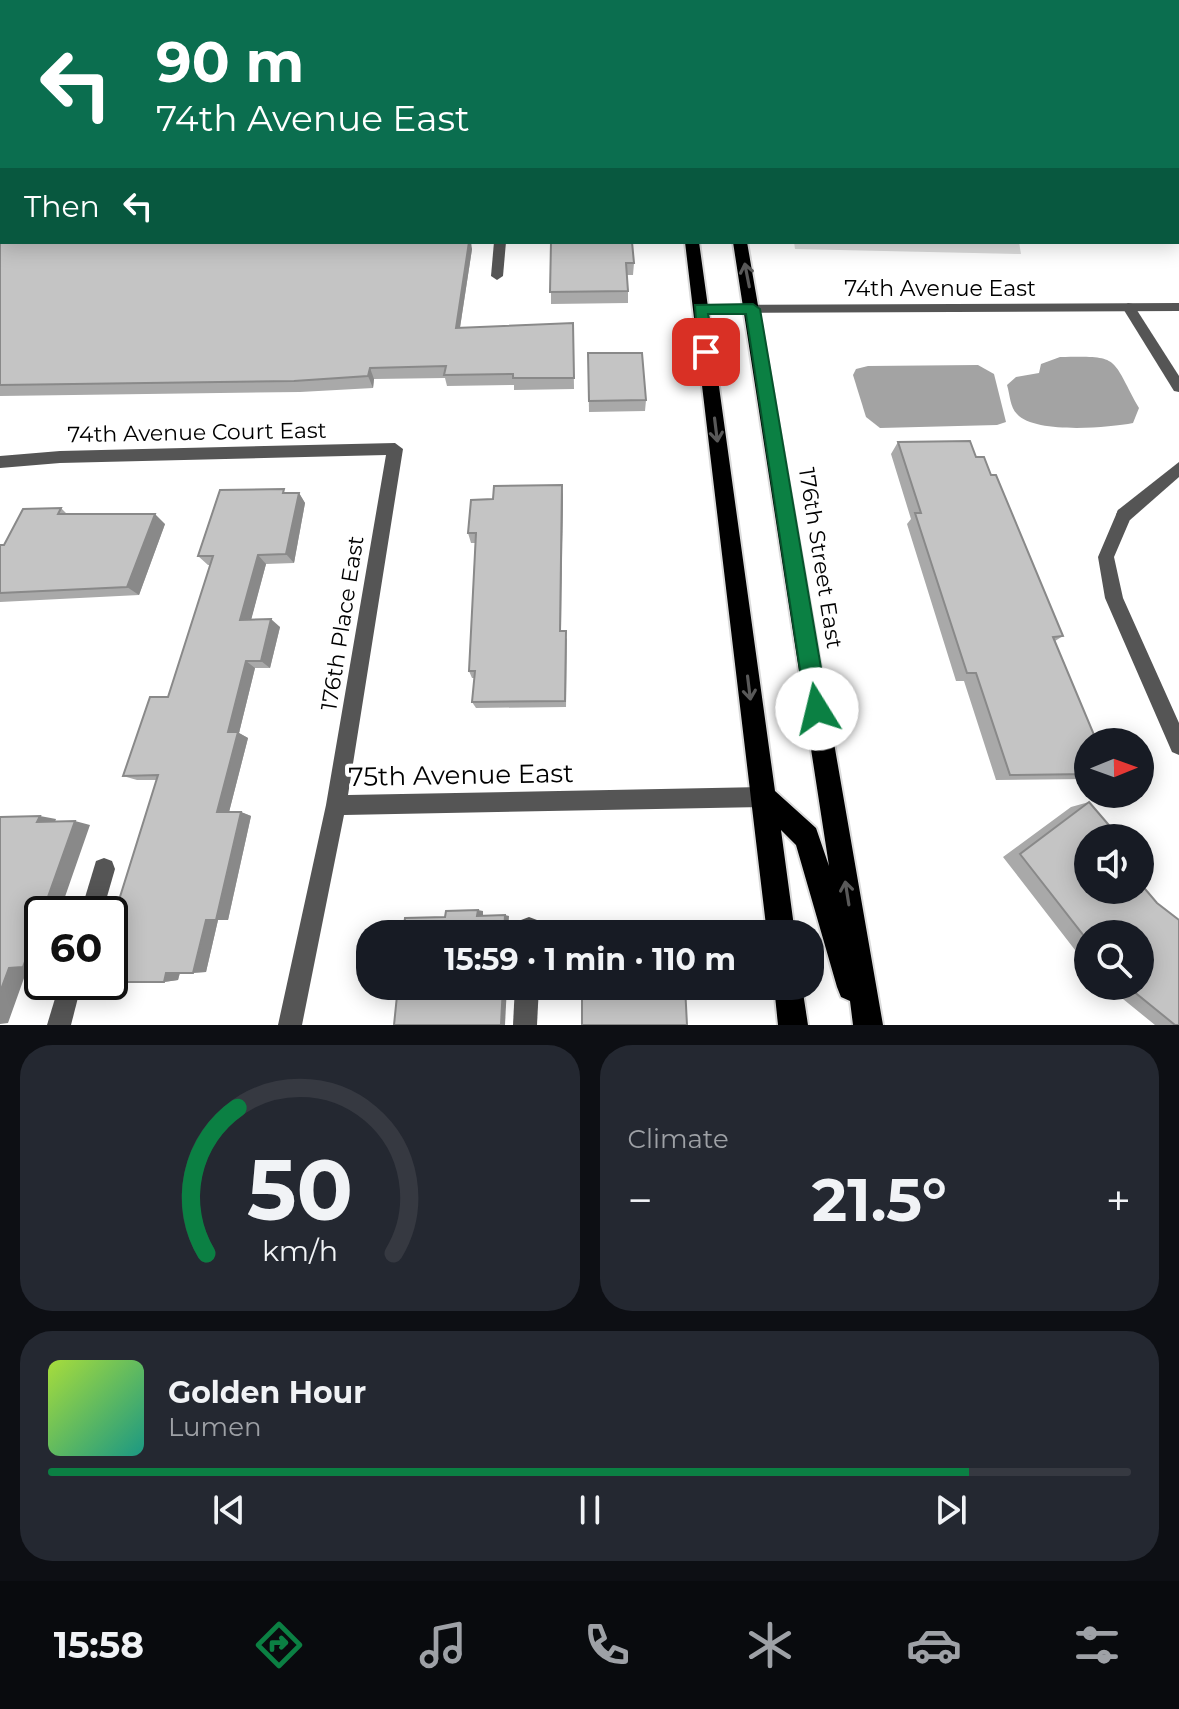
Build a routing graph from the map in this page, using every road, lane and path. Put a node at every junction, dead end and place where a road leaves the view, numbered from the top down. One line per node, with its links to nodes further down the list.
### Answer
1 (500, 244): 4 (street)
2 (692, 244): 7 (main road)
3 (740, 244): 8 (main road, 176th Street East, one-way to 3)
4 (497, 276)
5 (1128, 307): 6 (street, 74th Avenue East); 8 (street, 74th Avenue East); 9 (street)
6 (1179, 307)
7 (700, 309): 8 (street, 74th Avenue East); 14 (main road, one-way to 14)
8 (753, 309): 26 (main road, 176th Street East, one-way to 8)
9 (1179, 387)
10 (395, 449): 11 (street, 74th Avenue Court East); 15 (street, 176th Place East)
11 (0, 462)
12 (1179, 468): 13 (street)
13 (1179, 745)
14 (763, 797): 15 (street, 75th Avenue East); 18 (main road); 26 (main road)
15 (336, 805): 23 (street, 75th Avenue East)
16 (104, 869): 17 (street)
17 (96, 896)
18 (779, 920)
19 (66, 1000): 22 (street)
20 (526, 1000): 24 (street)
21 (790, 1000): 25 (main road)
22 (59, 1025)
23 (290, 1025)
24 (525, 1025)
25 (793, 1025)
26 (866, 1025)

